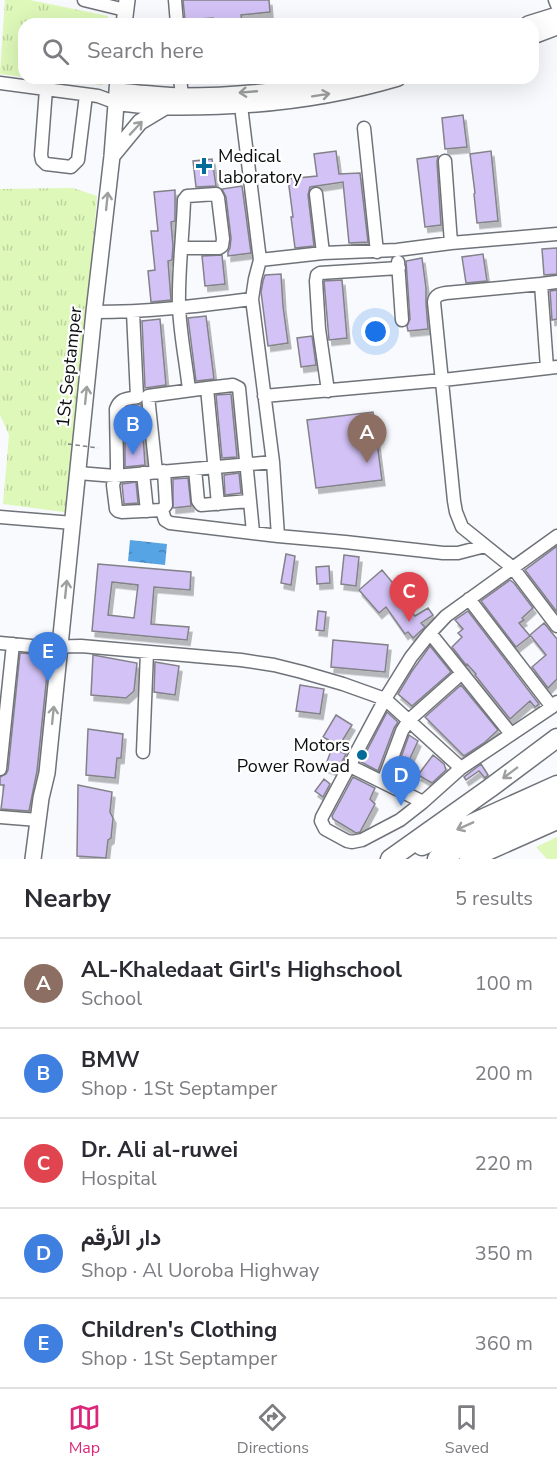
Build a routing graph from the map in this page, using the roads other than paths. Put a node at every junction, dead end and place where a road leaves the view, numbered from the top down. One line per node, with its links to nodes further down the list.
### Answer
1 (84, 0): 4 (street)
2 (175, 0): 8 (street)
3 (555, 0): 5 (street)
4 (99, 2): 6 (street)
5 (557, 5)
6 (125, 11)
7 (557, 15): 9 (main road)
8 (176, 18)
9 (539, 21)
10 (557, 27): 11 (main road)
11 (539, 34)
12 (0, 83): 17 (street)
13 (135, 84): 21 (main road)
14 (181, 84): 20 (street)
15 (312, 84): 20 (main road, one-way to 20)
16 (376, 84): 22 (main road, one-way to 16)
17 (46, 89): 19 (street); 19 (street)
18 (117, 91): 19 (street); 21 (main road); 24 (main road, 1St Septamper)
19 (92, 95)
20 (182, 96): 21 (main road)
21 (161, 101): 22 (main road); 24 (main road, one-way to 21)
22 (241, 106): 33 (street)
23 (364, 128): 31 (street)
24 (112, 156): 39 (main road, 1St Septamper, one-way to 24)
25 (445, 161): 28 (street)
26 (316, 194): 32 (street)
27 (557, 234): 28 (street)
28 (451, 243): 30 (street)
29 (182, 248): 29 (street); 38 (street)
30 (397, 250): 31 (street); 34 (street)
31 (377, 252): 32 (street)
32 (323, 254): 33 (street)
33 (260, 260): 37 (street)
34 (399, 268): 41 (street); 46 (street)
35 (557, 282): 36 (street)
36 (541, 284): 42 (street); 43 (street)
37 (252, 299): 38 (street); 47 (street)
38 (179, 309): 40 (street); 45 (street)
39 (94, 312): 40 (street); 54 (main road, 1St Septamper, one-way to 39)
40 (133, 312): 48 (street)
41 (402, 320)
42 (552, 368): 43 (street)
43 (442, 380): 46 (street); 65 (street)
44 (207, 388): 45 (street); 50 (street); 51 (street)
45 (189, 390): 48 (street)
46 (328, 391): 47 (street)
47 (264, 396): 49 (street)
48 (142, 397): 53 (street); 55 (street)
49 (273, 462): 50 (street); 63 (street)
50 (245, 463): 51 (street); 56 (street)
51 (214, 467): 52 (street); 57 (street)
52 (195, 469): 53 (street); 57 (street)
53 (154, 472): 55 (street); 58 (street); 59 (street)
54 (78, 473): 55 (street); 61 (main road, 1St Septamper)
55 (115, 476): 59 (street)
56 (249, 501): 57 (street); 62 (street)
57 (218, 504)
58 (162, 510): 59 (street); 62 (street)
59 (147, 511)
60 (0, 517): 61 (street)
61 (73, 523): 71 (main road, 1St Septamper, one-way to 61)
62 (253, 532): 63 (street)
63 (278, 536): 65 (street)
64 (557, 536): 66 (street)
65 (485, 546): 66 (street)
66 (513, 568): 67 (street); 68 (street)
67 (469, 599): 69 (street); 75 (street)
68 (557, 626)
69 (430, 633): 73 (street); 74 (street)
70 (6, 644): 71 (street); 82 (street)
71 (60, 647): 72 (street); 83 (main road, 1St Septamper, one-way to 71)
72 (147, 652): 74 (street); 79 (street)
73 (462, 674): 76 (street); 77 (street)
74 (385, 699): 76 (street); 80 (street)
75 (554, 705): 77 (street)
76 (409, 720): 81 (street); 84 (street)
77 (511, 734): 81 (street)
78 (557, 738): 93 (highway, one-way to 93)
79 (143, 752)
80 (350, 766): 84 (street); 86 (street)
81 (461, 768): 86 (street)
82 (0, 770)
83 (47, 773): 89 (main road); 92 (main road)
84 (383, 782): 86 (street)
85 (557, 785): 93 (highway, one-way to 93)
86 (423, 802)
87 (557, 803): 94 (highway)
88 (0, 817): 89 (street)
89 (38, 820): 91 (main road)
90 (557, 820): 95 (highway)
91 (33, 859)
92 (43, 859)
93 (391, 859)
94 (437, 859)
95 (469, 859)

